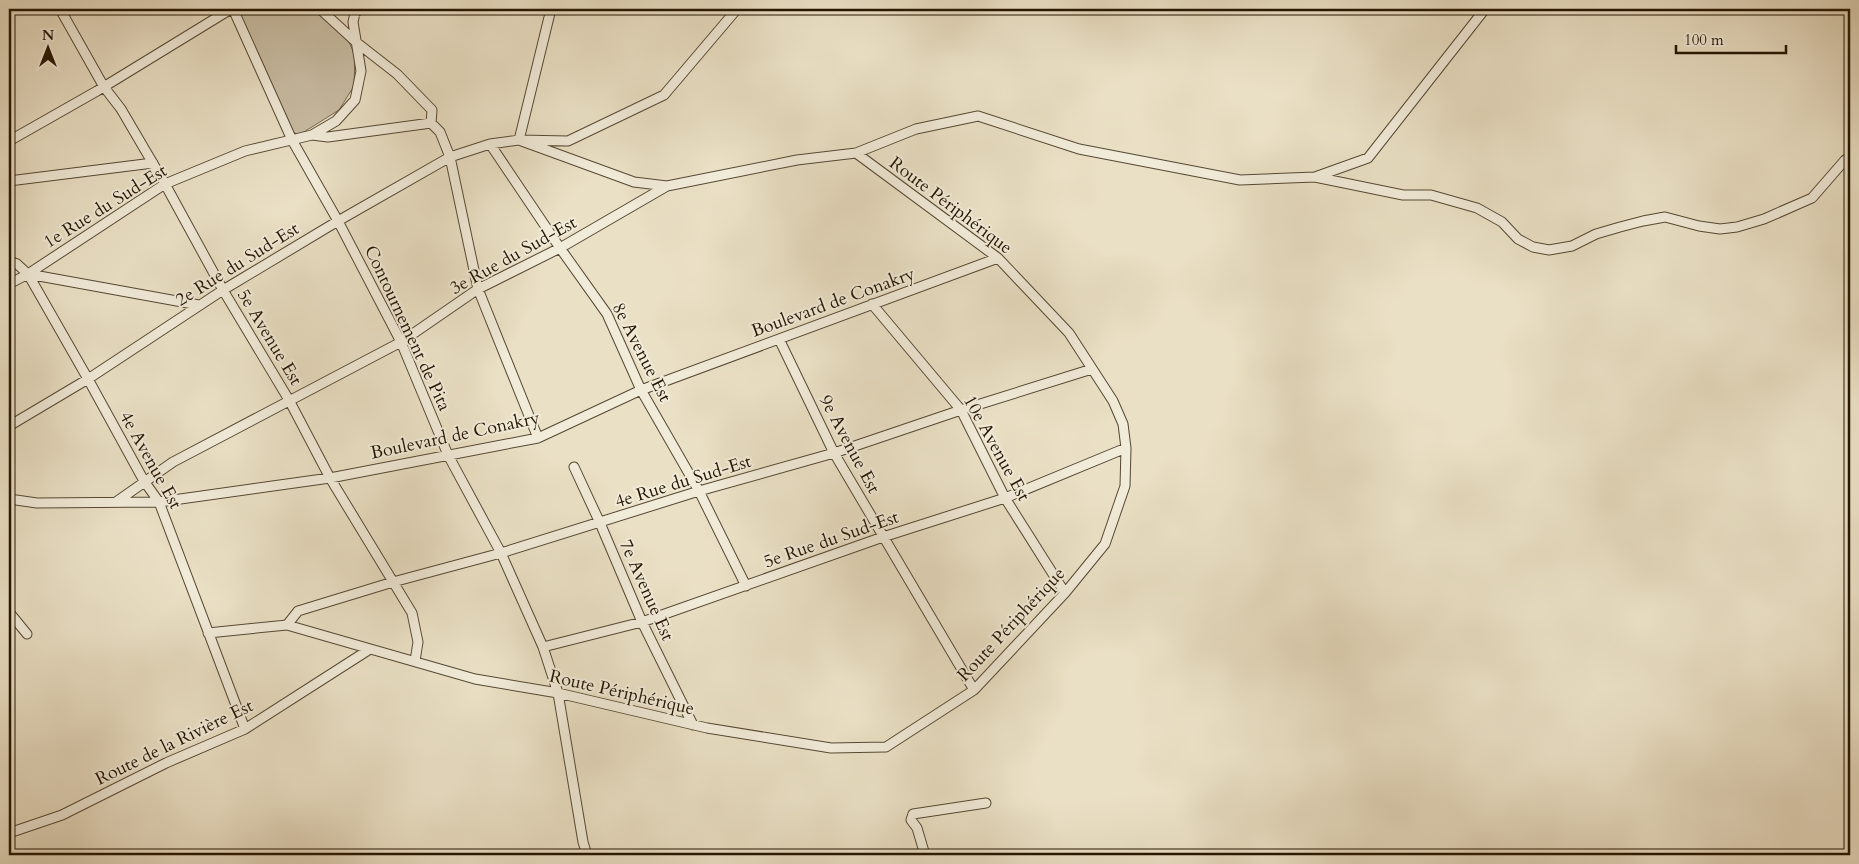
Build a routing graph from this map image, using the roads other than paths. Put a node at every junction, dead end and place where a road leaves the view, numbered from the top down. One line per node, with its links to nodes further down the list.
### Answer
1 (60, 9): 9 (street, 5e Avenue Est)
2 (232, 9): 9 (street); 12 (street, Contournement de Pita)
3 (320, 9): 8 (street)
4 (360, 9): 8 (street, 1e Rue du Sud-Est)
5 (551, 9): 13 (street)
6 (737, 9): 13 (street, 2e Rue du Sud-Est)
7 (1485, 9): 20 (street)
8 (356, 42): 10 (street); 11 (street, 1e Rue du Sud-Est)
9 (104, 87): 14 (street); 19 (street, 5e Avenue Est)
10 (431, 122): 11 (street); 17 (street)
11 (312, 135): 12 (street, 1e Rue du Sud-Est)
12 (292, 140): 22 (street, 1e Rue du Sud-Est); 24 (street, Contournement de Pita)
13 (519, 140): 15 (street, 2e Rue du Sud-Est); 23 (street)
14 (9, 141)
15 (490, 144): 17 (street, 2e Rue du Sud-Est); 25 (street, 8e Avenue Est)
16 (856, 153): 20 (street); 23 (street); 26 (street, Route Périphérique)
17 (450, 157): 24 (street, 2e Rue du Sud-Est); 30 (street)
18 (1850, 157): 20 (street)
19 (153, 163): 21 (street); 22 (street, 5e Avenue Est)
20 (1315, 177)
21 (9, 181)
22 (165, 184): 28 (street, 1e Rue du Sud-Est); 31 (street, 5e Avenue Est)
23 (667, 186): 25 (street, 3e Rue du Sud-Est)
24 (338, 221): 31 (street, 2e Rue du Sud-Est); 35 (street, Contournement de Pita)
25 (560, 248): 30 (street, 3e Rue du Sud-Est); 38 (street, 8e Avenue Est)
26 (998, 258): 32 (street, Boulevard de Conakry); 36 (street, Route Périphérique)
27 (9, 261): 28 (street)
28 (28, 274): 29 (street, 1e Rue du Sud-Est); 33 (street); 37 (street, 4e Avenue Est)
29 (9, 284)
30 (478, 289): 35 (street, 3e Rue du Sud-Est); 42 (street)
31 (223, 290): 33 (street, 2e Rue du Sud-Est); 39 (street, 5e Avenue Est)
32 (872, 304): 34 (street, Boulevard de Conakry); 40 (street, 10e Avenue Est)
33 (199, 305): 37 (street, 2e Rue du Sud-Est)
34 (779, 339): 38 (street, Boulevard de Conakry); 44 (street, 9e Avenue Est)
35 (401, 342): 39 (street, 3e Rue du Sud-Est); 45 (street, Contournement de Pita)
36 (1092, 369): 40 (street, 4e Rue du Sud-Est); 43 (street, Route Périphérique)
37 (88, 379): 41 (street, 2e Rue du Sud-Est); 48 (street, 4e Avenue Est)
38 (641, 390): 42 (street, Boulevard de Conakry); 49 (street, 8e Avenue Est)
39 (289, 400): 47 (street, 5e Avenue Est); 48 (street, 3e Rue du Sud-Est)
40 (960, 410): 44 (street, 4e Rue du Sud-Est); 50 (street, 10e Avenue Est)
41 (9, 426)
42 (538, 438): 45 (street, Boulevard de Conakry)
43 (1126, 448): 50 (street, 5e Rue du Sud-Est); 59 (street, Route Périphérique)
44 (834, 453): 49 (street, 4e Rue du Sud-Est); 55 (street, 9e Avenue Est)
45 (448, 455): 47 (street, Boulevard de Conakry); 56 (street, Contournement de Pita)
46 (574, 468): 54 (street, 7e Avenue Est)
47 (330, 478): 53 (street, Boulevard de Conakry); 57 (street, 5e Avenue Est)
48 (144, 481): 52 (street, 3e Rue du Sud-Est); 53 (street, 4e Avenue Est)
49 (700, 491): 54 (street, 4e Rue du Sud-Est); 58 (street, 8e Avenue Est)
50 (1005, 498): 55 (street, 5e Rue du Sud-Est); 59 (street, 10e Avenue Est)
51 (9, 499): 52 (street, Boulevard de Conakry)
52 (116, 502): 53 (street, Boulevard de Conakry)
53 (159, 502): 63 (street, 4e Avenue Est)
54 (600, 523): 56 (street, 4e Rue du Sud-Est); 61 (street, 7e Avenue Est)
55 (883, 537): 58 (street, 5e Rue du Sud-Est); 68 (street, 9e Avenue Est)
56 (501, 553): 57 (street, 4e Rue du Sud-Est); 65 (street, Contournement de Pita)
57 (393, 582): 62 (street, 4e Rue du Sud-Est); 67 (street, 5e Avenue Est)
58 (746, 586): 61 (street, 5e Rue du Sud-Est)
59 (1065, 593): 68 (street, Route Périphérique)
60 (9, 612): 64 (street)
61 (642, 622): 65 (street, 5e Rue du Sud-Est); 70 (street, 7e Avenue Est)
62 (287, 625): 63 (street, Route Périphérique); 66 (street, Route Périphérique)
63 (208, 633): 71 (street, 4e Avenue Est)
64 (27, 634)
65 (543, 647): 69 (street, Contournement de Pita)
66 (370, 649): 67 (street, Route Périphérique); 71 (street, Route de la Rivière Est)
67 (415, 662): 69 (street, Route Périphérique)
68 (974, 690): 70 (street, Route Périphérique)
69 (558, 693): 70 (street, Route Périphérique); 74 (street, Contournement de Pita)
70 (693, 725)
71 (245, 729): 73 (street, Route de la Rivière Est)
72 (986, 803): 75 (street)
73 (9, 833)
74 (587, 855)
75 (925, 855)

